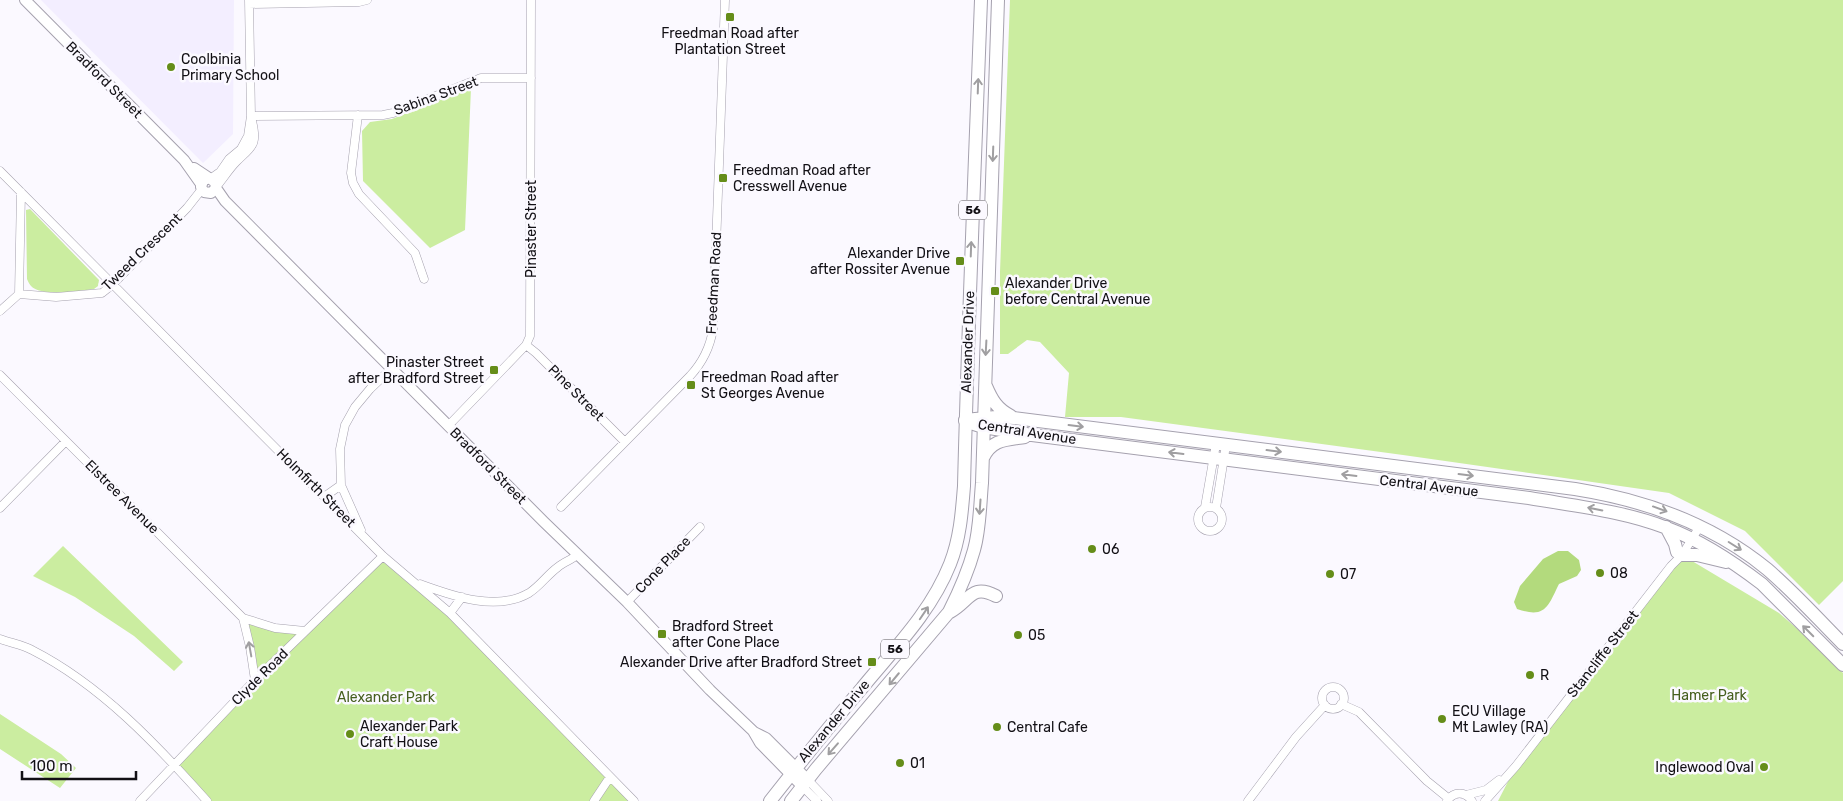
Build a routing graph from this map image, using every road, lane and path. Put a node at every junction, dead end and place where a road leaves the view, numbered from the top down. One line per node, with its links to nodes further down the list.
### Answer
1 (24, 0): 12 (street, Bradford Street)
2 (367, 0): 7 (street)
3 (531, 0): 8 (street, Pinaster Street)
4 (726, 0): 28 (street, Freedman Road)
5 (981, 0): 23 (main road, Alexander Drive / 56, one-way to 5)
6 (998, 0): 21 (main road, Alexander Drive / 56, one-way to 21)
7 (248, 2): 10 (street, Tweed Crescent)
8 (531, 78): 9 (street, Sabina Street); 18 (street, Pinaster Street)
9 (358, 115): 10 (street, Sabina Street); 14 (street)
10 (251, 116): 12 (street, Tweed Crescent)
11 (0, 171): 13 (street, Holmfirth Street)
12 (209, 186): 15 (street, Tweed Crescent); 19 (street, Bradford Street)
13 (21, 192): 15 (street, Holmfirth Street); 16 (street)
14 (424, 279)
15 (112, 285): 16 (street, Tweed Crescent); 33 (street, Holmfirth Street)
16 (19, 294): 17 (street)
17 (0, 311)
18 (526, 345): 25 (street, Pinaster Street); 28 (street, Pine Street)
19 (391, 369): 25 (street, Bradford Street); 32 (street)
20 (0, 375): 27 (street, Elstree Avenue)
21 (984, 382): 22 (main road); 24 (main road, Alexander Drive / 56)
22 (1014, 418): 24 (main road, Central Avenue); 29 (main road, Central Avenue, one-way to 29)
23 (965, 421): 24 (main road, Central Avenue); 63 (main road, Alexander Drive / 56, one-way to 23)
24 (984, 422): 26 (main road, Central Avenue); 30 (main road, Alexander Drive / 56)
25 (448, 426): 44 (street, Bradford Street)
26 (1032, 435): 30 (main road); 31 (main road, Central Avenue, one-way to 26)
27 (66, 441): 35 (street); 53 (street, Elstree Avenue)
28 (625, 442): 36 (street, Freedman Road)
29 (1221, 444): 31 (street); 38 (main road, Central Avenue, one-way to 38)
30 (983, 458): 51 (main road, Alexander Drive / 56, one-way to 51)
31 (1219, 459): 34 (street); 37 (street); 40 (main road, Central Avenue, one-way to 31)
32 (341, 484): 33 (street); 41 (street)
33 (324, 496): 41 (street, Holmfirth Street)
34 (1206, 507): 37 (street); 37 (street)
35 (0, 508)
36 (561, 508)
37 (1216, 508)
38 (1697, 525): 42 (street, Stancliffe Street); 56 (main road, Central Avenue, one-way to 56)
39 (700, 527): 50 (street, Cone Place)
40 (1666, 527): 42 (main road, Central Avenue); 43 (main road)
41 (363, 535): 45 (street, Holmfirth Street)
42 (1690, 538): 43 (street, Stancliffe Street); 46 (main road, Central Avenue)
43 (1679, 553): 46 (main road); 62 (street, Stancliffe Street)
44 (577, 555): 49 (street); 50 (street, Bradford Street)
45 (383, 556): 47 (street, Holmfirth Street); 54 (street, Clyde Road)
46 (1735, 565): 57 (main road, Central Avenue, one-way to 46)
47 (416, 583): 49 (street); 52 (street, Holmfirth Street)
48 (996, 596): 51 (main road)
49 (462, 597): 52 (street)
50 (627, 602): 63 (street, Bradford Street)
51 (949, 612): 65 (main road, Alexander Drive / 56, one-way to 65)
52 (450, 613): 64 (street, Holmfirth Street)
53 (243, 618): 54 (street, Elstree Avenue); 58 (street, one-way to 53)
54 (305, 631): 58 (street, Clyde Road)
55 (0, 639): 61 (street)
56 (1843, 644)
57 (1843, 666)
58 (255, 680): 61 (street, Clyde Road)
59 (1341, 704): 60 (street); 60 (street); 67 (street)
60 (1325, 705): 76 (street)
61 (175, 765): 68 (street, Clyde Road); 69 (street)
62 (1516, 766): 66 (street, Stancliffe Street); 77 (street, Stancliffe Street)
63 (793, 770): 65 (street, Bradford Street); 72 (main road, Alexander Drive / 56)
64 (610, 777): 70 (street); 71 (street, Holmfirth Street)
65 (805, 783): 73 (main road, Alexander Drive / 56); 74 (street, Bradford Street); 75 (street, Bradford Street)
66 (1469, 798): 67 (street, Stancliffe Street)
67 (1448, 800)
68 (140, 801)
69 (207, 801)
70 (594, 801)
71 (634, 801)
72 (770, 801)
73 (791, 801)
74 (817, 801)
75 (828, 801)
76 (1248, 801)
77 (1485, 801)

